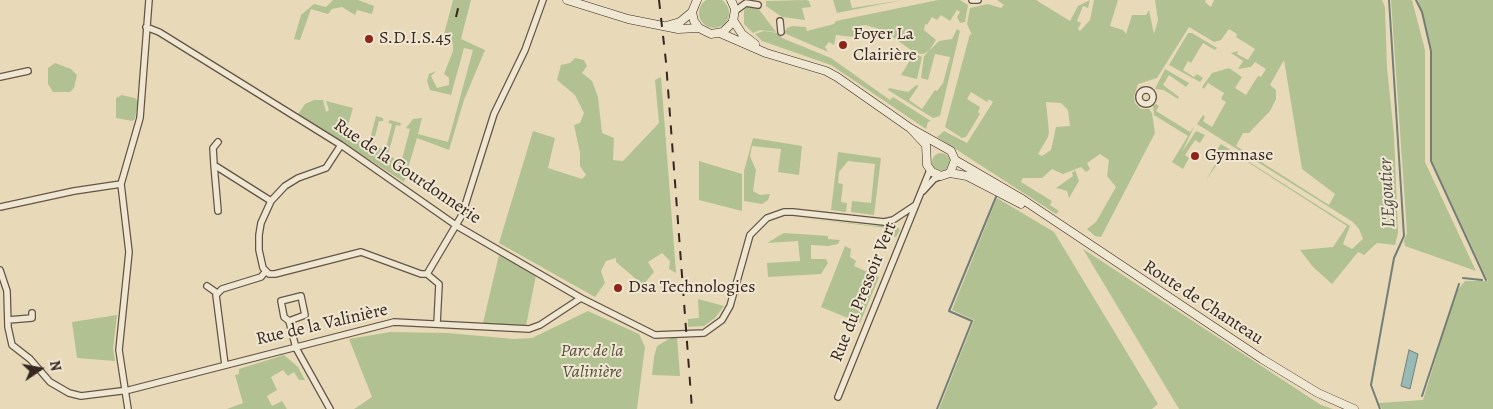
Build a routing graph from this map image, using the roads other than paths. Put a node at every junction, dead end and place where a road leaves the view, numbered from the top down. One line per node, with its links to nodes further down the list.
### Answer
1 (149, 0): 14 (street)
2 (543, 0): 38 (street)
3 (567, 0): 13 (main road, Route de Chanteau)
4 (697, 0): 10 (main road)
5 (730, 0): 9 (main road)
6 (753, 0): 9 (street)
7 (972, 0): 8 (street)
8 (978, 0)
9 (735, 11): 11 (main road)
10 (692, 12): 13 (main road); 15 (main road)
11 (733, 20): 17 (main road); 18 (main road, Route de Chanteau)
12 (780, 21): 16 (street)
13 (664, 26): 15 (main road, Route de Chanteau)
14 (146, 27): 23 (street, Rue de la Gourdonnerie); 31 (street)
15 (699, 28): 17 (main road, Route de Chanteau)
16 (781, 32)
17 (720, 33): 18 (main road, Route de Chanteau)
18 (787, 58): 21 (main road, Route de Chanteau)
19 (28, 71): 20 (street)
20 (0, 77)
21 (910, 128): 24 (main road, Route de Chanteau); 25 (main road, Route de Chanteau)
22 (218, 142): 27 (street)
23 (341, 145): 33 (street); 38 (street, Rue de la Gourdonnerie)
24 (944, 148): 25 (main road); 26 (main road, Route de Chanteau)
25 (928, 156): 28 (main road, Route de Chanteau)
26 (955, 160): 29 (main road); 37 (main road, Route de Chanteau)
27 (214, 165): 33 (street); 36 (street)
28 (930, 170): 30 (main road); 32 (street, Rue du Pressoir Vert)
29 (950, 172): 30 (main road); 37 (main road, Route de Chanteau)
30 (941, 176): 32 (street, Rue du Pressoir Vert)
31 (121, 184): 35 (street); 51 (street)
32 (917, 199): 34 (street, Rue du Pressoir Vert)
33 (271, 201): 40 (street)
34 (914, 206): 44 (street, Rue de la Gourdonnerie); 52 (street, Rue du Pressoir Vert)
35 (0, 207)
36 (218, 211)
37 (1041, 214): 55 (main road, Route de Chanteau)
38 (457, 226): 41 (street); 44 (street, Rue de la Gourdonnerie)
39 (0, 270): 46 (street, Rue de la Valinière)
40 (266, 271): 41 (street); 43 (street)
41 (427, 274): 48 (street)
42 (207, 286): 43 (street)
43 (217, 293): 50 (street)
44 (581, 298): 48 (street, Rue de la Valinière)
45 (32, 313): 46 (street)
46 (8, 320): 51 (street, Rue de la Valinière)
47 (289, 321): 47 (street); 49 (street)
48 (437, 324): 49 (street, Rue de la Valinière)
49 (296, 348): 50 (street, Rue de la Valinière); 54 (street)
50 (224, 365): 51 (street, Rue de la Valinière)
51 (124, 389): 53 (street)
52 (838, 397)
53 (128, 409)
54 (330, 409)
55 (1354, 409)

